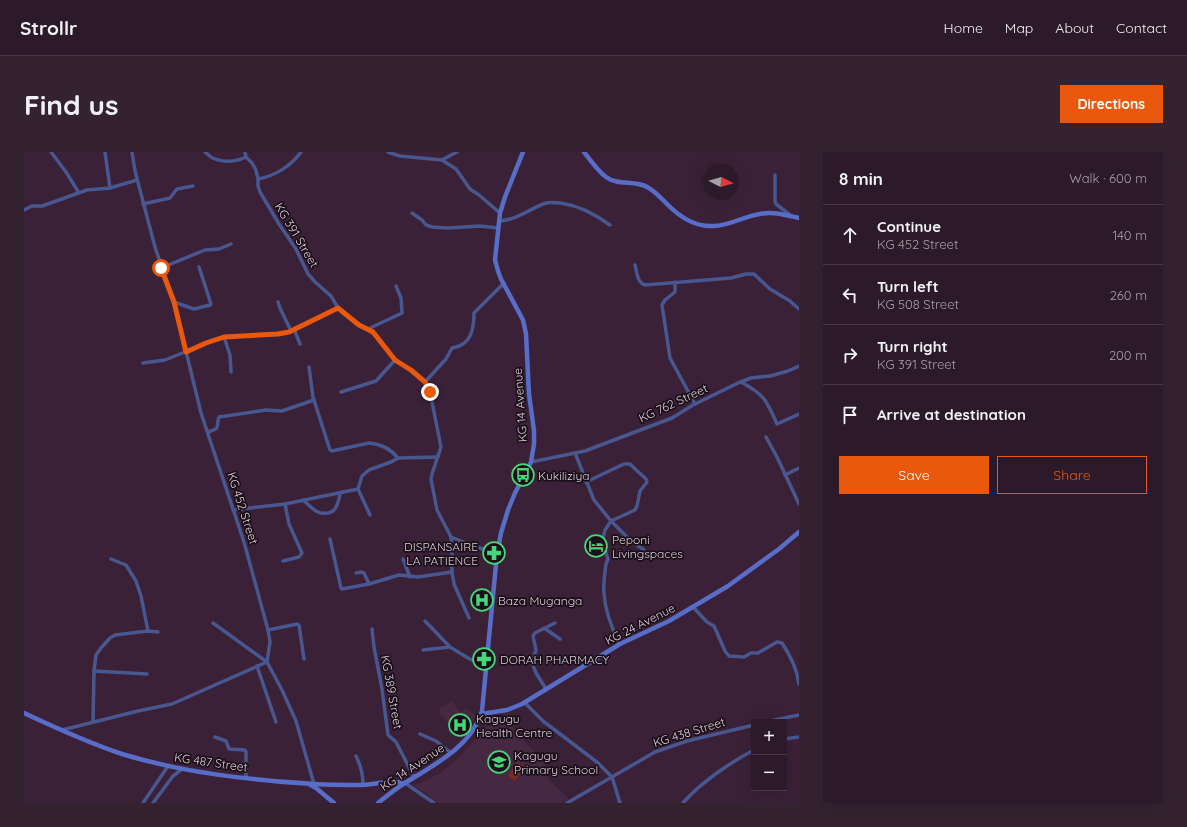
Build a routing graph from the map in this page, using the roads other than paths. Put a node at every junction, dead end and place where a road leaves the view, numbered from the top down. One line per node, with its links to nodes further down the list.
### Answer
1 (51, 152): 18 (street)
2 (105, 152): 17 (street)
3 (132, 152): 15 (street, KG 452 Street)
4 (205, 152): 11 (street)
5 (244, 152): 11 (street, KG 391 Street)
6 (301, 152): 14 (street)
7 (388, 152): 12 (street)
8 (457, 152): 12 (street)
9 (523, 152): 21 (main road, KG 14 Avenue)
10 (584, 152): 23 (main road)
11 (246, 157): 14 (street, KG 391 Street)
12 (442, 160): 21 (street)
13 (775, 175): 23 (street)
14 (258, 179): 37 (street, KG 391 Street)
15 (137, 180): 17 (street); 19 (street, KG 452 Street)
16 (193, 186): 19 (street)
17 (110, 188): 18 (street)
18 (79, 193): 20 (street)
19 (143, 204): 31 (street, KG 452 Street)
20 (24, 210)
21 (500, 212): 25 (main road, KG 14 Avenue)
22 (412, 213): 27 (street)
23 (790, 216): 24 (main road)
24 (799, 218)
25 (499, 221): 26 (street); 27 (main road, KG 14 Avenue)
26 (610, 225)
27 (498, 228): 33 (main road, KG 14 Avenue)
28 (232, 244): 31 (street)
29 (635, 264): 32 (street)
30 (199, 267): 35 (street)
31 (161, 268): 35 (street, KG 452 Street)
32 (676, 282): 38 (street); 53 (street)
33 (504, 283): 49 (street); 60 (main road, KG 14 Avenue)
34 (396, 286): 39 (street)
35 (174, 302): 43 (street, KG 452 Street)
36 (278, 302): 40 (street)
37 (338, 308): 39 (street, KG 391 Street); 40 (street)
38 (799, 309)
39 (368, 329): 44 (street, KG 391 Street)
40 (292, 330): 41 (street); 42 (street)
41 (224, 337): 43 (street); 48 (street)
42 (300, 344)
43 (186, 352): 45 (street); 55 (street, KG 452 Street)
44 (395, 360): 49 (street, KG 391 Street); 51 (street)
45 (143, 363)
46 (799, 366): 50 (street, KG 762 Street)
47 (310, 367): 52 (street)
48 (231, 372)
49 (425, 382): 58 (street)
50 (741, 382): 53 (street, KG 762 Street); 54 (street)
51 (341, 392)
52 (314, 400): 55 (street); 59 (street)
53 (695, 404): 57 (street, KG 762 Street)
54 (799, 414)
55 (208, 432): 69 (street, KG 452 Street)
56 (766, 437): 62 (street)
57 (575, 454): 60 (street, KG 762 Street); 63 (street)
58 (438, 457): 59 (street); 73 (street)
59 (398, 458): 64 (street)
60 (531, 462): 76 (main road, KG 14 Avenue)
61 (799, 468): 62 (street)
62 (785, 475): 68 (street)
63 (586, 482): 71 (street); 71 (street)
64 (358, 489): 65 (street); 70 (street)
65 (340, 493): 66 (street); 66 (street)
66 (303, 500): 67 (street)
67 (285, 504): 69 (street); 79 (street)
68 (799, 504)
69 (233, 510): 91 (street, KG 452 Street)
70 (370, 515)
71 (611, 521): 75 (street); 95 (street)
72 (799, 532): 84 (main road, KG 24 Avenue)
73 (451, 537): 76 (street); 80 (street)
74 (330, 539): 83 (street)
75 (644, 550)
76 (497, 554): 101 (main road, KG 14 Avenue)
77 (111, 559): 92 (street)
78 (403, 559): 82 (street)
79 (282, 561)
80 (452, 572): 82 (street); 85 (street)
81 (356, 573): 83 (street)
82 (410, 576): 83 (street)
83 (369, 584)
84 (693, 607): 95 (main road, KG 24 Avenue); 104 (street)
85 (469, 618)
86 (425, 622): 96 (street)
87 (213, 623): 99 (street)
88 (555, 624): 90 (street)
89 (372, 628): 124 (street, KG 389 Street)
90 (544, 628): 94 (street); 105 (street)
91 (268, 630): 98 (street); 99 (street, KG 452 Street)
92 (148, 631): 93 (street); 102 (street)
93 (158, 632)
94 (560, 639)
95 (620, 644): 105 (main road, KG 24 Avenue)
96 (450, 647): 97 (street); 101 (street)
97 (423, 650)
98 (304, 659)
99 (267, 662): 100 (street); 129 (street)
100 (257, 666): 111 (street); 112 (street)
101 (486, 667): 108 (main road, KG 14 Avenue)
102 (94, 671): 103 (street); 111 (street)
103 (147, 674)
104 (799, 684)
105 (546, 689): 106 (main road, KG 24 Avenue)
106 (525, 702): 108 (main road, KG 24 Avenue); 125 (street)
107 (24, 713): 114 (main road, KG 487 Street)
108 (481, 714): 120 (main road, KG 14 Avenue)
109 (799, 714): 110 (street)
110 (778, 719)
111 (93, 722): 114 (street)
112 (276, 722)
113 (751, 726): 125 (street, KG 438 Street)
114 (61, 730): 122 (main road, KG 487 Street)
115 (420, 734): 120 (street)
116 (215, 737): 126 (street)
117 (799, 738): 118 (street)
118 (787, 739)
119 (751, 752): 140 (street)
120 (451, 753): 124 (main road, KG 14 Avenue)
121 (356, 756): 130 (street)
122 (168, 766): 123 (main road, KG 487 Street); 133 (street)
123 (182, 768): 126 (main road, KG 487 Street); 134 (street)
124 (414, 777): 128 (main road, KG 14 Avenue)
125 (612, 777): 132 (street, KG 438 Street); 139 (street)
126 (246, 778): 127 (main road, KG 487 Street)
127 (305, 783): 129 (main road, KG 487 Street); 135 (main road)
128 (405, 783): 130 (main road, KG 487 Street); 131 (street); 136 (main road, KG 14 Avenue)
129 (314, 784): 130 (main road, KG 487 Street)
130 (363, 785)
131 (429, 799): 137 (street); 138 (street)
132 (568, 802)
133 (143, 803)
134 (153, 803)
135 (334, 803)
136 (378, 803)
137 (425, 803)
138 (434, 803)
139 (620, 803)
140 (683, 803)

